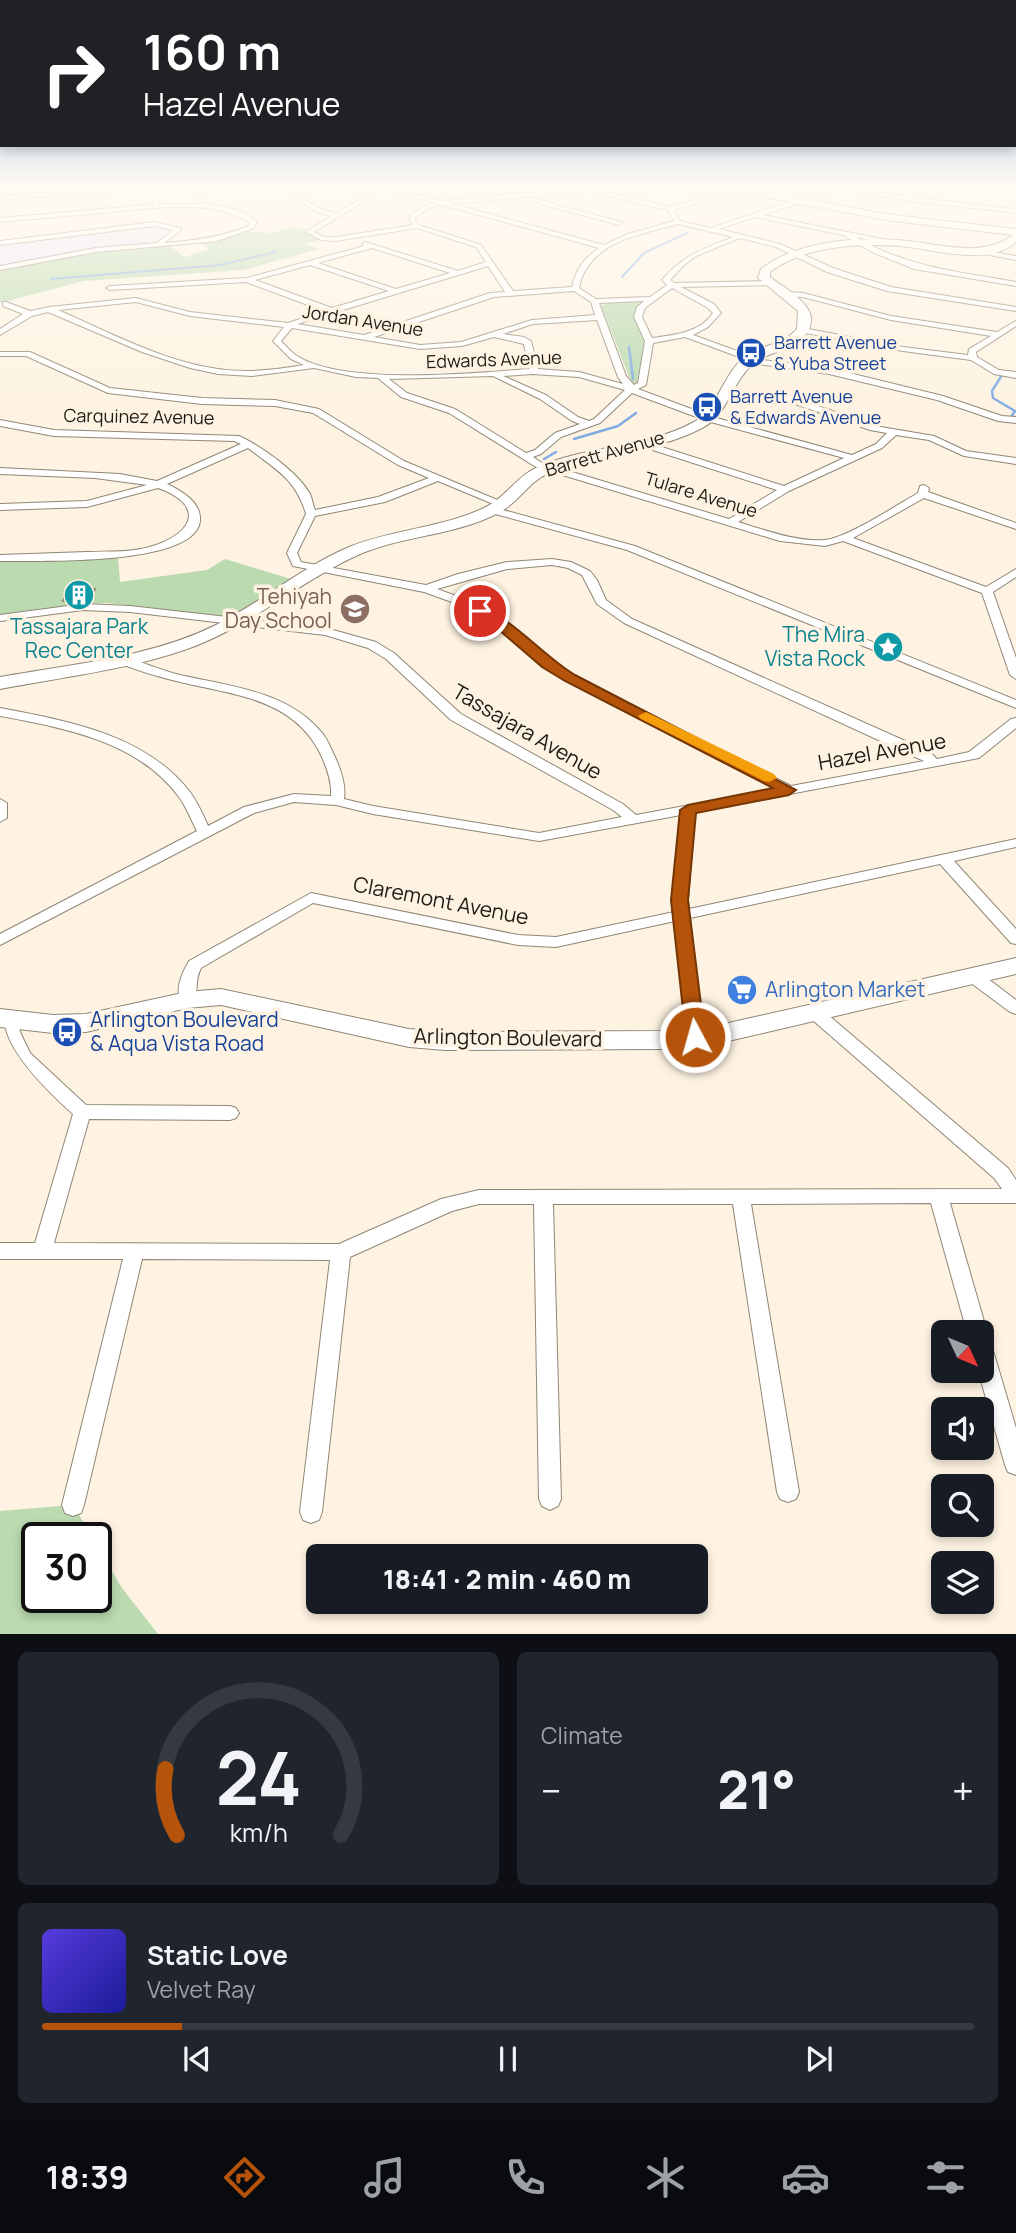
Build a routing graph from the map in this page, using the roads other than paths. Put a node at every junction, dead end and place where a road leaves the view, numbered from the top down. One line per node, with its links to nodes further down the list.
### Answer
1 (36, 261): 11 (street)
2 (315, 261): 9 (street)
3 (421, 261): 12 (street)
4 (587, 261): 19 (street)
5 (685, 261): 16 (street)
6 (780, 261): 14 (street)
7 (813, 261): 28 (street)
8 (903, 261): 17 (street)
9 (309, 263): 13 (street); 20 (street)
10 (490, 263): 12 (street); 21 (street)
11 (0, 268)
12 (458, 273): 20 (street)
13 (247, 280): 15 (street); 29 (street)
14 (770, 283): 16 (street); 22 (street)
15 (158, 285): 18 (street); 26 (street)
16 (672, 285): 23 (street); 37 (street)
17 (1015, 285)
18 (110, 288)
19 (575, 289): 21 (street); 24 (street)
20 (395, 291): 29 (street)
21 (510, 293): 39 (street)
22 (786, 294): 34 (street); 38 (street)
23 (649, 299): 24 (street); 40 (street)
24 (594, 301): 31 (street)
25 (6, 304): 30 (street)
26 (159, 304): 27 (street, Jordan Avenue); 33 (street, Jordan Avenue)
27 (49, 309): 30 (street, Jordan Avenue); 44 (street)
28 (1016, 309)
29 (332, 310): 33 (street)
30 (29, 314): 35 (street, Jordan Avenue)
31 (600, 317): 36 (street, Jordan Avenue); 49 (street)
32 (1016, 323): 38 (street)
33 (288, 325): 39 (street, Jordan Avenue); 44 (street, Edwards Avenue)
34 (803, 330): 42 (street); 43 (street)
35 (0, 333)
36 (492, 334): 39 (street, Jordan Avenue); 45 (street)
37 (684, 334): 40 (street); 42 (street)
38 (996, 334): 43 (street)
39 (363, 338)
40 (649, 341): 49 (street)
41 (0, 354): 63 (street)
42 (752, 358): 50 (street); 52 (street)
43 (973, 358): 46 (street)
44 (318, 366): 48 (street, Edwards Avenue)
45 (534, 371): 47 (street, Edwards Avenue); 49 (street, Edwards Avenue)
46 (1016, 374)
47 (496, 375): 48 (street, Edwards Avenue); 54 (street)
48 (381, 377): 58 (street, Tulare Avenue)
49 (632, 388): 51 (street, Edwards Avenue); 54 (street)
50 (725, 392): 51 (street); 55 (street)
51 (708, 418): 56 (street, Barrett Avenue); 59 (street, Edwards Avenue)
52 (1016, 420)
53 (0, 423): 57 (street, Carquinez Avenue)
54 (589, 424): 58 (street)
55 (894, 432): 59 (street); 60 (street)
56 (640, 443): 61 (street, Barrett Avenue); 65 (street)
57 (249, 444): 64 (street); 68 (street, Carquinez Avenue)
58 (523, 457): 61 (street, Tulare Avenue)
59 (853, 458): 65 (street)
60 (1016, 461)
61 (550, 468): 67 (street, Barrett Avenue); 69 (street, Tulare Avenue)
62 (0, 471): 64 (street)
63 (438, 478): 67 (street); 68 (street)
64 (160, 484): 66 (street); 72 (street)
65 (785, 489): 69 (street)
66 (0, 507)
67 (497, 507): 73 (street, Barrett Avenue); 82 (street)
68 (311, 514): 73 (street)
69 (731, 522): 71 (street, Tulare Avenue)
70 (1016, 526): 71 (street)
71 (844, 538): 76 (street, Tulare Avenue)
72 (0, 558)
73 (318, 570): 75 (street); 78 (street, Barrett Avenue)
74 (1016, 572): 76 (street)
75 (427, 589): 85 (street); 86 (street)
76 (987, 591): 80 (street)
77 (0, 618): 78 (street, Tassajara Avenue)
78 (236, 621): 79 (street, Barrett Avenue); 91 (street, Tassajara Avenue)
79 (123, 660): 81 (street, Barrett Avenue); 87 (street)
80 (1016, 675)
81 (0, 682)
82 (1016, 704)
83 (0, 712): 92 (street)
84 (1016, 722): 85 (street, Hazel Avenue)
85 (934, 763): 86 (street, Hazel Avenue)
86 (789, 790): 89 (street, Hazel Avenue)
87 (336, 801): 91 (street, Hazel Avenue); 92 (street, Hazel Avenue)
88 (0, 803): 90 (street)
89 (688, 810): 91 (street, Hazel Avenue); 95 (street)
90 (0, 818)
91 (634, 819)
92 (205, 832): 97 (street, Hazel Avenue)
93 (1016, 844): 94 (street, Claremont Avenue)
94 (944, 859): 95 (street, Claremont Avenue); 96 (street)
95 (681, 915): 100 (street, Claremont Avenue); 104 (street)
96 (1016, 939)
97 (0, 940)
98 (1016, 966): 99 (street, Arlington Boulevard)
99 (973, 976): 101 (street); 102 (street, Arlington Boulevard)
100 (187, 1000): 103 (street, Arlington Boulevard); 104 (street, Arlington Boulevard)
101 (1016, 1008)
102 (814, 1012): 104 (street, Arlington Boulevard); 107 (street)
103 (6, 1018): 105 (street)
104 (695, 1037)
105 (82, 1112): 106 (street); 112 (street)
106 (230, 1113)
107 (1016, 1195): 108 (street)
108 (938, 1196): 109 (street); 115 (street)
109 (741, 1197): 110 (street); 118 (street)
110 (543, 1198): 114 (street); 119 (street)
111 (0, 1251): 112 (street)
112 (42, 1251): 113 (street)
113 (134, 1252): 114 (street); 120 (street)
114 (341, 1252): 121 (street)
115 (974, 1320)
116 (992, 1383): 117 (street)
117 (1016, 1465)
118 (788, 1492)
119 (550, 1499)
120 (73, 1505)
121 (311, 1512)

